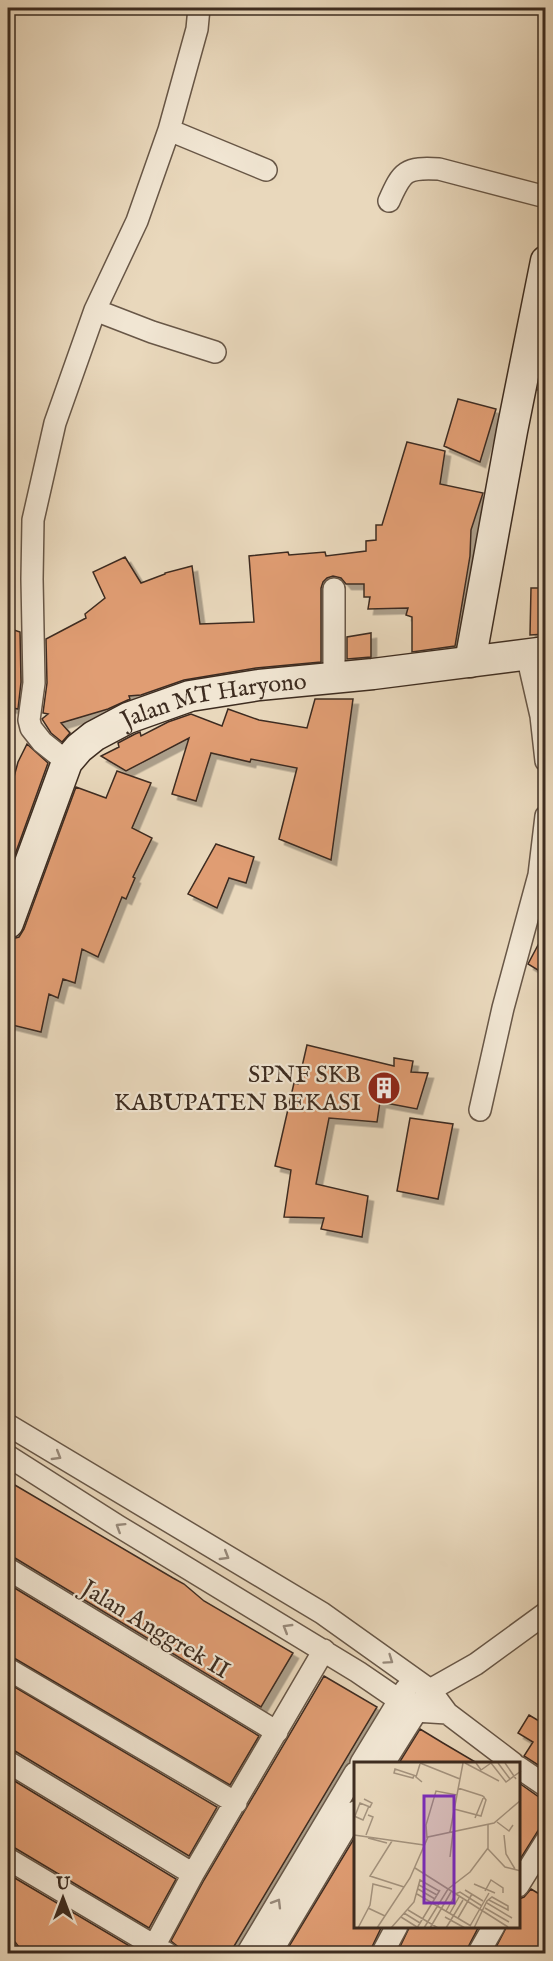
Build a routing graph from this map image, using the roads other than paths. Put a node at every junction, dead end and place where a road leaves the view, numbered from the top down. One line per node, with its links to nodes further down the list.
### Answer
1 (199, 8): 2 (street)
2 (169, 130): 3 (street); 7 (street)
3 (266, 170)
4 (546, 197): 5 (street)
5 (388, 201)
6 (546, 261): 11 (main road)
7 (95, 310): 8 (street); 14 (street)
8 (215, 352)
9 (334, 589): 12 (street)
10 (536, 653): 11 (main road, Jalan MT Haryono); 13 (street)
11 (470, 662): 12 (main road, Jalan MT Haryono)
12 (334, 677): 14 (main road, Jalan MT Haryono)
13 (546, 761)
14 (67, 762): 16 (main road, Jalan MT Haryono)
15 (546, 816): 17 (street)
16 (11, 906)
17 (480, 1110)
18 (8, 1425): 24 (street, one-way to 24)
19 (8, 1456): 22 (street, one-way to 19)
20 (8, 1569): 27 (street, Jalan Anggrek II)
21 (546, 1613): 24 (street)
22 (324, 1650): 25 (street); 27 (street)
23 (8, 1669): 35 (street)
24 (422, 1684): 25 (street); 26 (street)
25 (407, 1706): 26 (street); 30 (street); 31 (street)
26 (447, 1713): 28 (street)
27 (277, 1732): 35 (street)
28 (499, 1759)
29 (8, 1762): 39 (street)
30 (362, 1762)
31 (384, 1762)
32 (520, 1768): 34 (street)
33 (354, 1775): 44 (street, one-way to 33)
34 (546, 1786)
35 (236, 1803): 39 (street)
36 (354, 1814): 45 (street)
37 (546, 1841): 40 (street)
38 (8, 1859): 43 (street)
39 (193, 1874): 43 (street)
40 (520, 1884)
41 (396, 1928): 46 (street)
42 (493, 1928): 47 (street)
43 (158, 1951)
44 (247, 1953)
45 (270, 1953)
46 (381, 1953)
47 (478, 1953)

